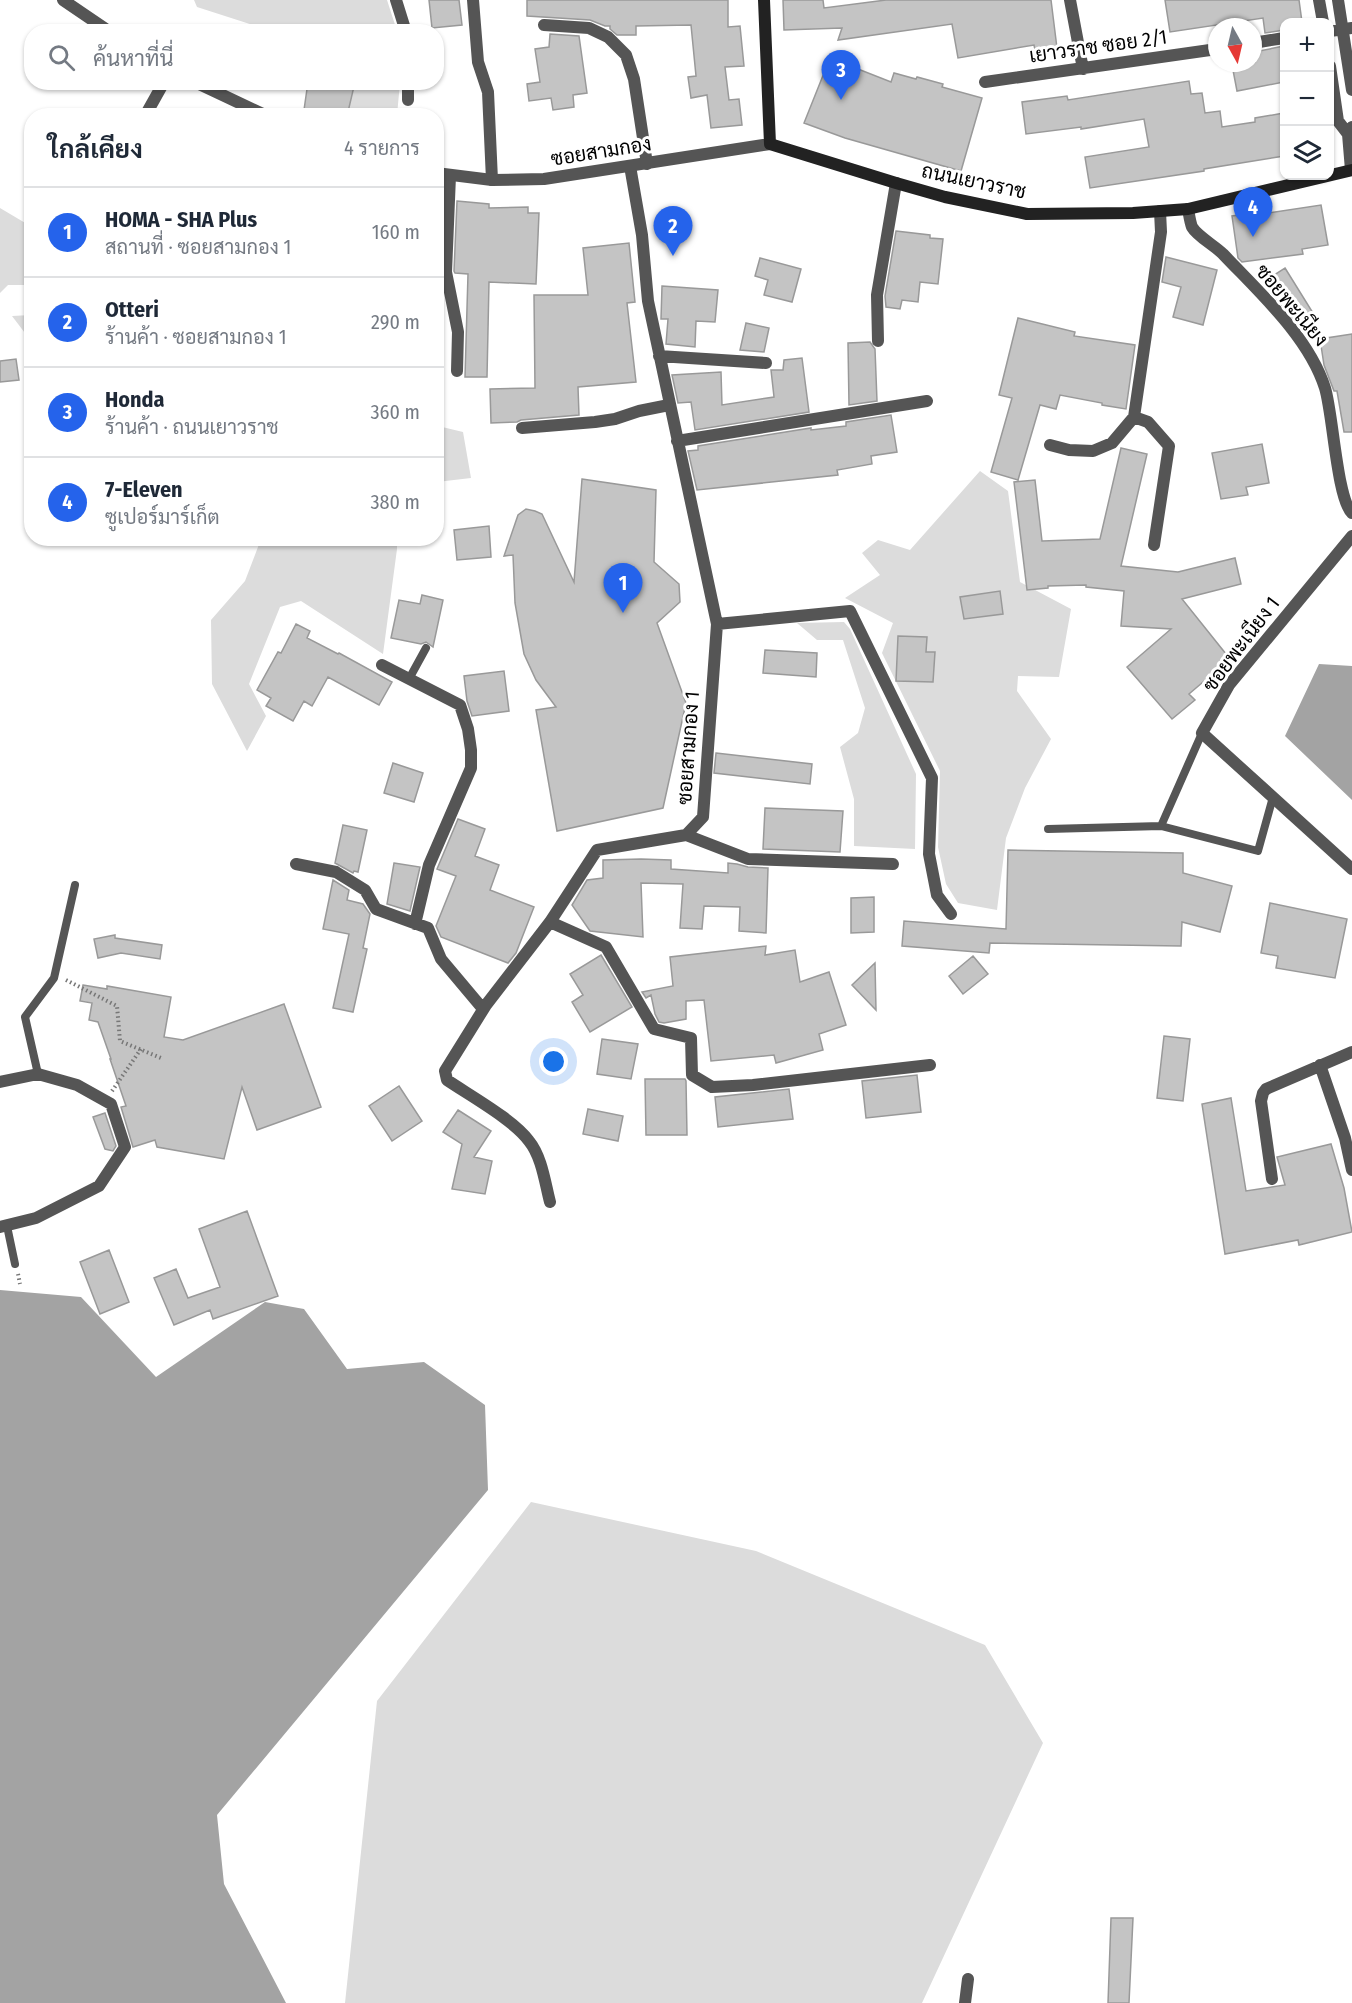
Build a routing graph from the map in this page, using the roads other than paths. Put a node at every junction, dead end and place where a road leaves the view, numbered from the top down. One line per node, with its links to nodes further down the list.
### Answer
1 (63, 0): 9 (street)
2 (396, 0): 10 (street)
3 (473, 0): 33 (street)
4 (764, 0): 27 (main road)
5 (1070, 0): 16 (street)
6 (1319, 0): 8 (street)
7 (1338, 0): 12 (street)
8 (1322, 18)
9 (98, 24)
10 (404, 24)
11 (544, 25): 28 (street)
12 (1341, 30): 22 (street)
13 (1280, 39): 14 (street)
14 (1262, 42)
15 (1208, 50): 16 (street, เยาวราช ซอย 2/1)
16 (1083, 69): 18 (street, เยาวราช ซอย 2/1)
17 (1330, 72): 26 (street)
18 (984, 82)
19 (160, 90): 24 (street)
20 (212, 90): 25 (street)
21 (408, 90): 23 (street)
22 (1352, 90)
23 (408, 100)
24 (149, 108)
25 (250, 108)
26 (1350, 130): 30 (street)
27 (770, 144): 28 (street, ซอยสามกอง); 34 (main road, ถนนเยาวราช)
28 (647, 164): 29 (street, ซอยสามกอง)
29 (630, 166): 33 (street, ซอยสามกอง); 38 (street, ซอยสามกอง 1)
30 (1352, 171): 35 (main road, ถนนเยาวราช)
31 (444, 175): 32 (street, ซอยสามกอง)
32 (450, 176): 33 (street, ซอยสามกอง); 40 (street)
33 (492, 180)
34 (896, 183): 36 (main road, ถนนเยาวราช); 37 (street)
35 (1188, 209): 36 (main road, ถนนเยาวราช); 47 (street, ซอยพะเนียง)
36 (1160, 211): 43 (street)
37 (878, 341)
38 (659, 356): 39 (street); 42 (street, ซอยสามกอง 1)
39 (766, 363)
40 (457, 371)
41 (927, 401): 45 (street)
42 (669, 405): 44 (street); 45 (street, ซอยสามกอง 1)
43 (1134, 417): 46 (street); 49 (street)
44 (522, 428)
45 (677, 441): 50 (street, ซอยสามกอง 1)
46 (1050, 445)
47 (1352, 513)
48 (1352, 536): 54 (street, ซอยพะเนียง 1)
49 (1154, 545)
50 (717, 624): 58 (street, ซอยสามกอง 1); 63 (street)
51 (426, 648): 53 (lane)
52 (382, 665): 53 (street)
53 (409, 679): 65 (street)
54 (1202, 733): 55 (street); 56 (lane)
55 (1273, 797): 56 (lane); 61 (street)
56 (1161, 825): 57 (lane)
57 (1048, 829)
58 (686, 835): 60 (street); 64 (street)
59 (296, 864): 65 (street)
60 (893, 864)
61 (1352, 869)
62 (75, 885): 70 (lane)
63 (951, 914)
64 (550, 922): 66 (street); 68 (street)
65 (415, 924): 66 (street)
66 (483, 1009): 74 (street)
67 (1352, 1052): 69 (street)
68 (930, 1065)
69 (1320, 1065): 72 (street); 73 (street)
70 (38, 1074): 71 (street); 75 (street)
71 (0, 1082)
72 (1352, 1170)
73 (1272, 1179)
74 (550, 1202)
75 (3, 1227): 76 (lane)
76 (15, 1264)
77 (968, 1979): 78 (street)
78 (965, 2003)

